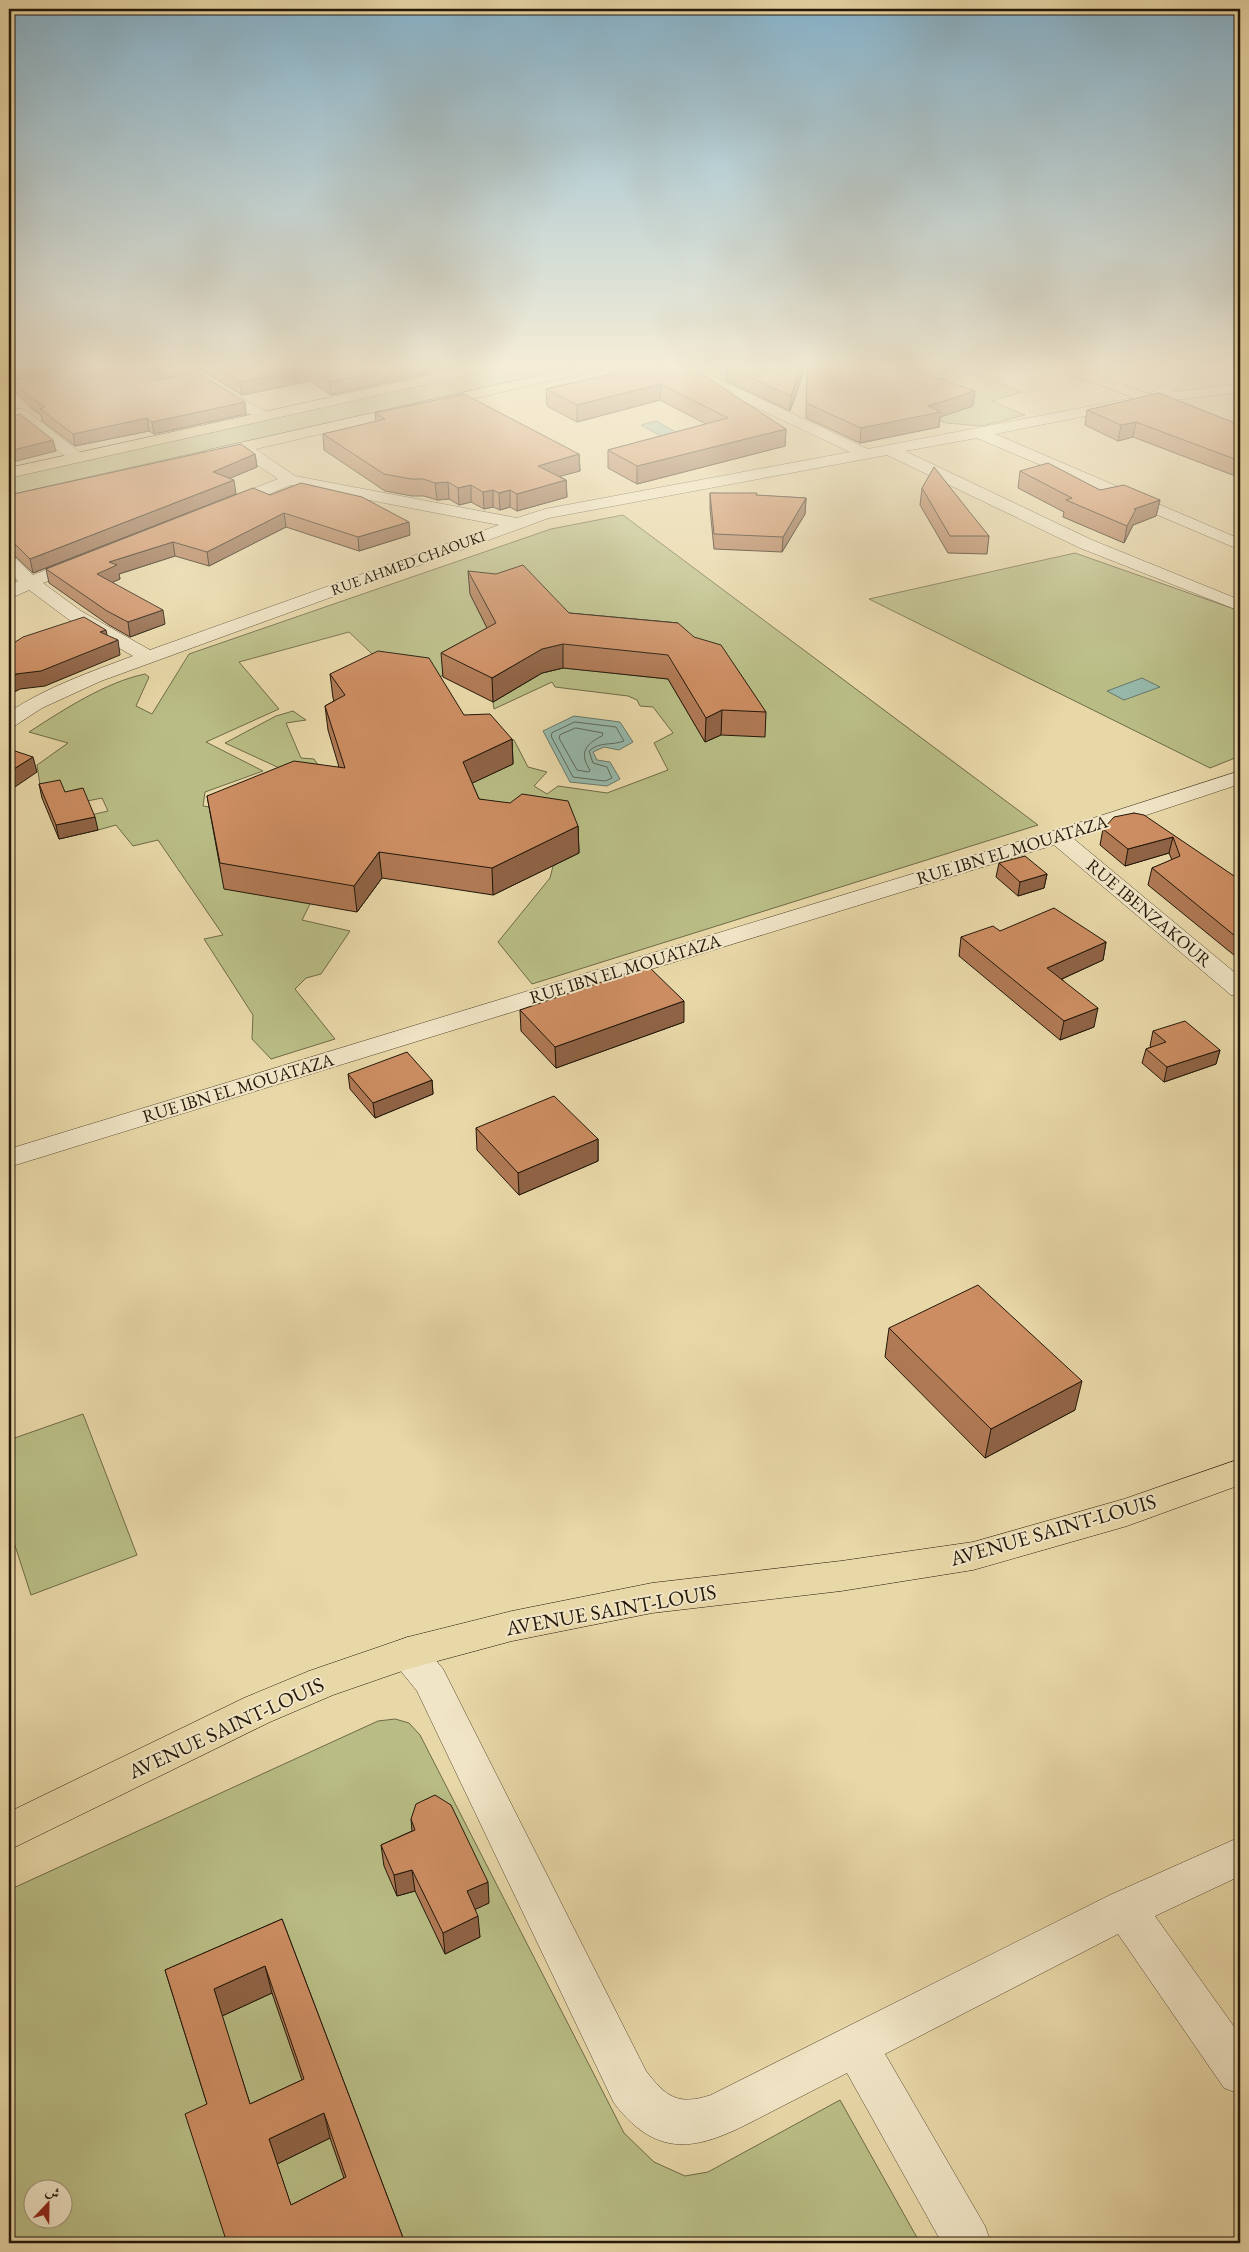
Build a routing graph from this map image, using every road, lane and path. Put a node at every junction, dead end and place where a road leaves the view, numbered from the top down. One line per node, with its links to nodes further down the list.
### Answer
1 (31, 468): 6 (main road)
2 (273, 468): 7 (street)
3 (791, 468): 9 (street, RUE AHMED CHAOUKI)
4 (928, 468): 15 (street)
5 (1061, 468): 10 (street)
6 (9, 473)
7 (290, 480): 8 (street); 9 (street)
8 (208, 512)
9 (517, 523): 16 (street, RUE AHMED CHAOUKI)
10 (1240, 545)
11 (100, 555): 13 (street)
12 (9, 562): 13 (street)
13 (28, 583): 14 (street); 16 (street)
14 (9, 594)
15 (1240, 606)
16 (148, 657): 18 (street, RUE AHMED CHAOUKI)
17 (9, 699): 18 (street)
18 (35, 704): 19 (street, RUE AHMED CHAOUKI)
19 (9, 721)
20 (1237, 782): 21 (street, RUE IBN EL MOUATAZA)
21 (1058, 837): 22 (street, RUE IBENZAKOUR); 23 (street, RUE IBN EL MOUATAZA)
22 (1240, 990)
23 (9, 1158)
24 (1240, 1472): 25 (main road, AVENUE SAINT-LOUIS)
25 (408, 1653): 26 (main road, AVENUE SAINT-LOUIS); 29 (street)
26 (9, 1832)
27 (1240, 1856): 28 (street)
28 (1125, 1909): 29 (street); 30 (street)
29 (854, 2045): 31 (street)
30 (1240, 2072)
31 (968, 2243)

